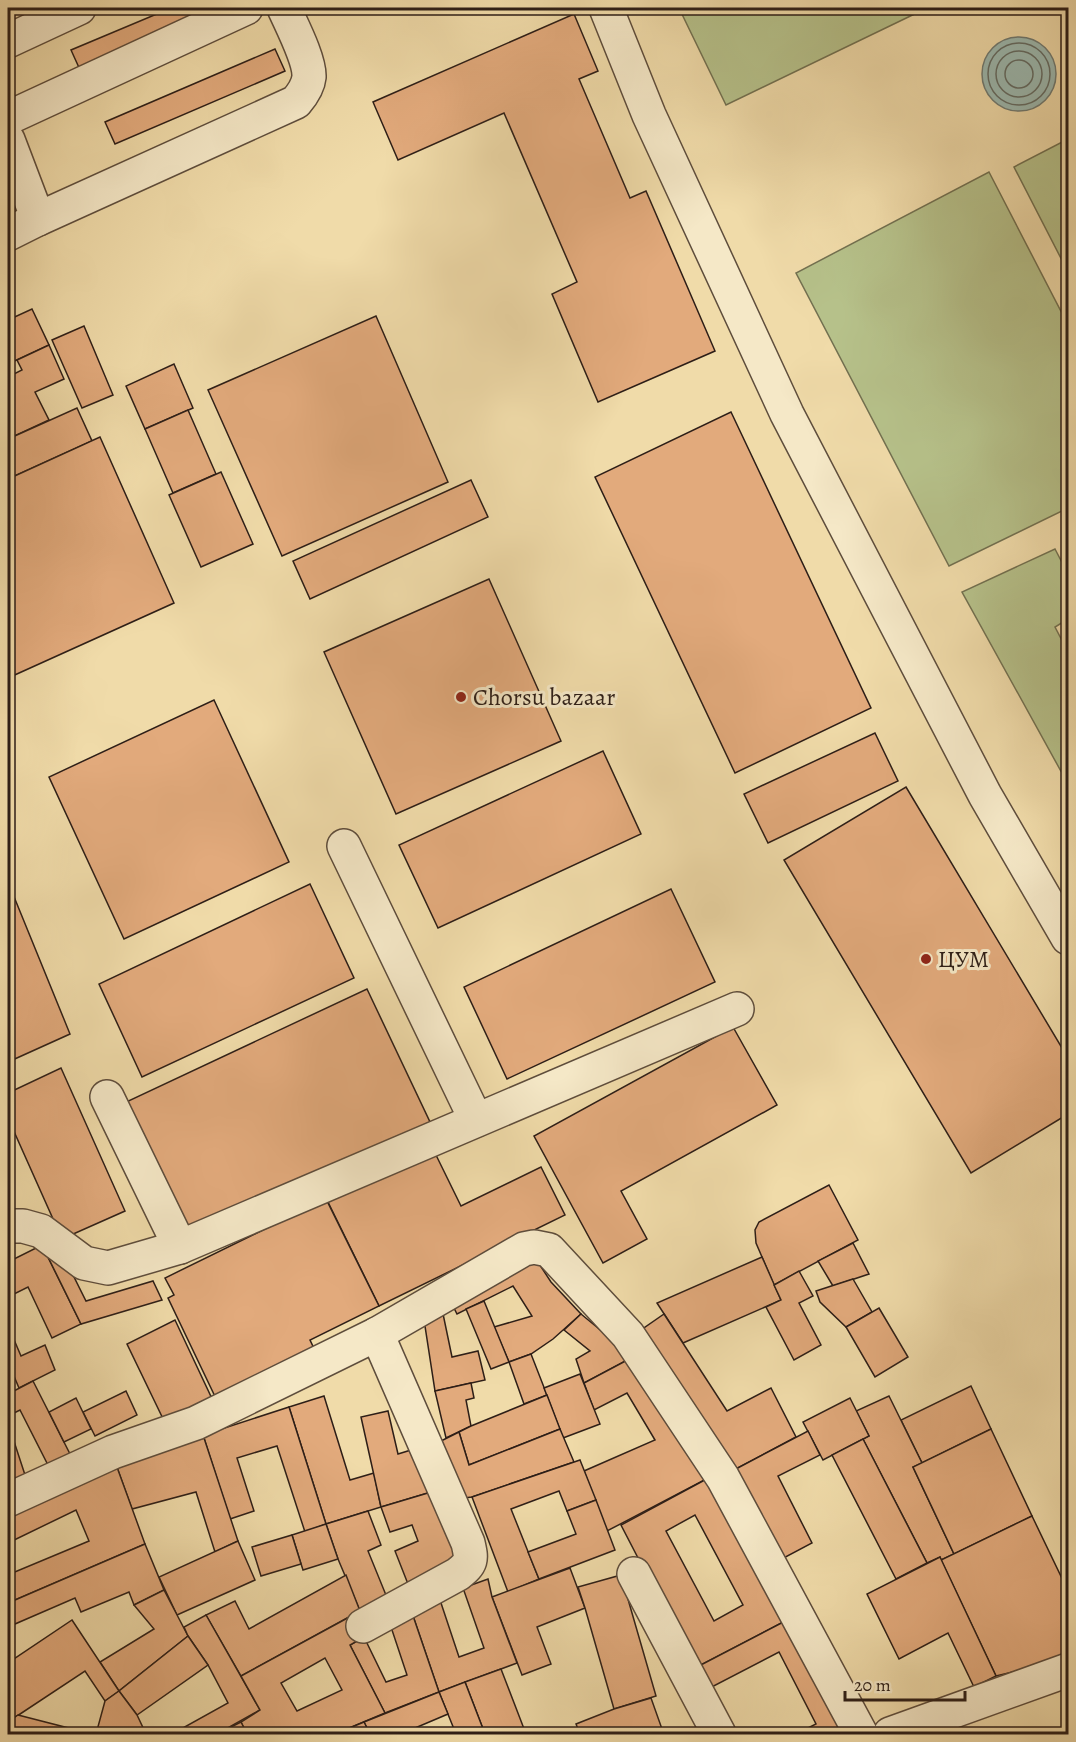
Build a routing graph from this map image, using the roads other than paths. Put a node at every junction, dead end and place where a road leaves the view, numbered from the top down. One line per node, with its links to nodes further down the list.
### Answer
1 (79, 8): 5 (street)
2 (246, 8): 6 (street)
3 (284, 8): 8 (street)
4 (606, 8): 11 (street)
5 (8, 41)
6 (8, 118)
7 (8, 140): 8 (street)
8 (38, 219): 9 (street)
9 (8, 234)
10 (344, 846): 14 (street)
11 (1068, 938)
12 (737, 1009): 14 (street)
13 (107, 1097): 16 (street)
14 (476, 1120): 16 (street)
15 (8, 1226): 16 (street)
16 (180, 1247)
17 (377, 1335): 18 (street); 20 (street); 23 (street)
18 (8, 1500)
19 (634, 1574): 22 (street)
20 (363, 1626)
21 (1068, 1670): 24 (street)
22 (719, 1734)
23 (861, 1734)
24 (890, 1734)

